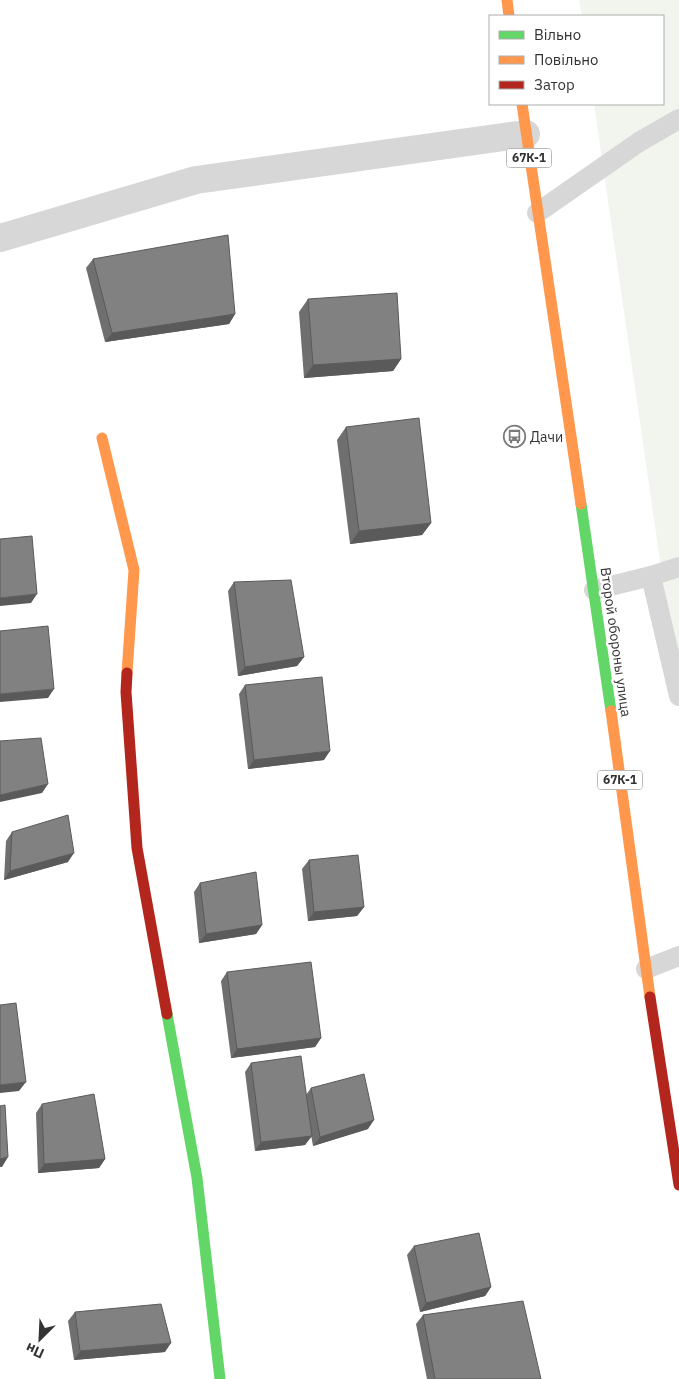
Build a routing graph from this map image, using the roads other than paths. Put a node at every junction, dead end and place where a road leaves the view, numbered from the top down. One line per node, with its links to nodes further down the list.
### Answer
1 (507, 0): 2 (main road)
2 (509, 15)
3 (522, 105): 5 (main road, Второй обороны улица / 67К-1)
4 (679, 119): 6 (lane)
5 (526, 134): 6 (main road, Второй обороны улица / 67К-1); 7 (street)
6 (537, 213): 11 (main road, Второй обороны улица / 67К-1)
7 (0, 238)
8 (102, 438): 16 (main road)
9 (679, 567): 10 (lane)
10 (652, 576): 11 (lane); 12 (lane)
11 (594, 590): 14 (main road, Второй обороны улица / 67К-1)
12 (679, 696)
13 (679, 956): 14 (lane)
14 (646, 969): 15 (main road, Второй обороны улица / 67К-1)
15 (678, 1177)
16 (220, 1379)

